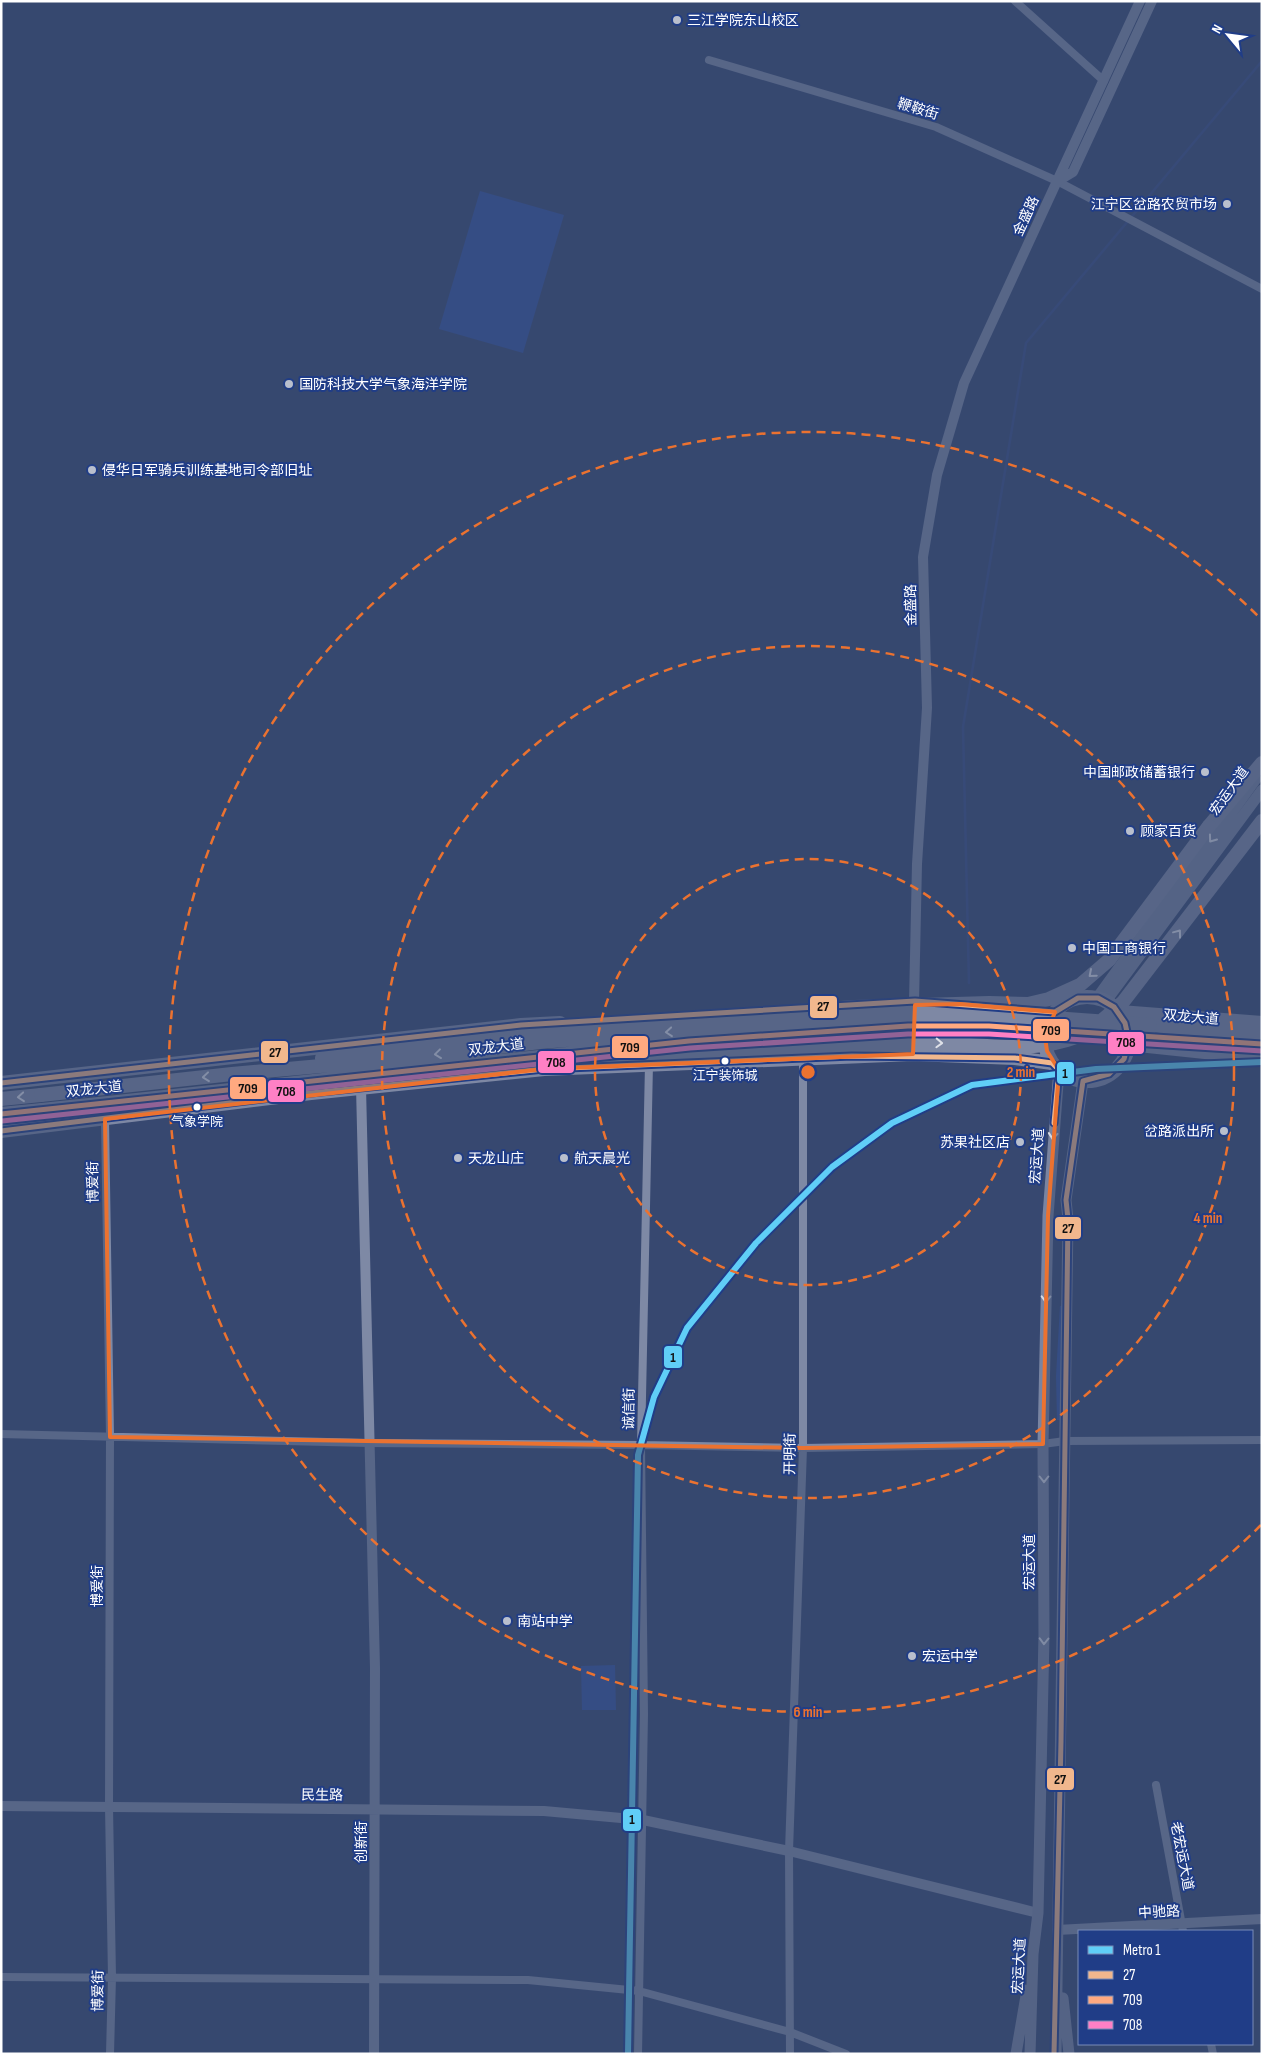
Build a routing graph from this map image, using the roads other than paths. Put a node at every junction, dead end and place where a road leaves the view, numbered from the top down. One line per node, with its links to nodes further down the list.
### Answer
1 (1015, 1): 5 (street)
2 (1140, 1): 5 (street, 金盛路)
3 (1152, 1): 6 (street, 金盛路)
4 (709, 60): 6 (street, 鞭鞍街)
5 (1104, 81): 6 (street, 金盛路)
6 (1057, 181): 7 (street, 鞭鞍街); 13 (street, 金盛路)
7 (1262, 289)
8 (1262, 763): 26 (highway, one-way to 26, bridge)
9 (1262, 771): 12 (main road, 宏运大道, one-way to 12)
10 (1262, 790): 12 (main road, 宏运大道)
11 (1262, 821): 21 (highway, one-way to 11, bridge)
12 (1101, 999): 14 (highway); 15 (highway)
13 (915, 1000): 14 (highway, 双龙大道); 20 (street, 金盛路); 28 (highway, 双龙大道)
14 (1054, 1012): 25 (highway)
15 (1120, 1012): 16 (highway, 双龙大道); 18 (highway)
16 (1262, 1023)
17 (1262, 1036): 26 (highway, 双龙大道, one-way to 26, bridge)
18 (1129, 1044): 23 (highway); 27 (highway)
19 (1262, 1044): 21 (highway, 双龙大道, bridge)
20 (913, 1054): 22 (highway, 双龙大道); 25 (highway, 双龙大道)
21 (541, 1056): 31 (highway, 双龙大道, bridge)
22 (803, 1058): 24 (highway, 双龙大道); 41 (street, 开明街)
23 (1262, 1058)
24 (649, 1064): 29 (highway, 双龙大道); 40 (street, 诚信街)
25 (1056, 1067): 27 (highway); 39 (main road, 宏运大道, one-way to 39)
26 (232, 1074): 30 (highway, 双龙大道, one-way to 30, bridge)
27 (1083, 1081): 37 (main road)
28 (1, 1084)
29 (361, 1087): 32 (highway, 双龙大道); 38 (street, 创新街)
30 (1, 1099)
31 (1, 1114)
32 (105, 1119): 33 (highway, 双龙大道); 35 (street, 博爱街)
33 (1, 1131)
34 (1, 1434): 35 (street)
35 (110, 1438): 38 (street); 44 (street, 博爱街)
36 (1262, 1440): 37 (street)
37 (1065, 1441): 39 (street); 51 (main road)
38 (369, 1443): 40 (street); 45 (street, 创新街)
39 (1044, 1444): 41 (street); 48 (main road, 宏运大道, one-way to 48)
40 (641, 1445): 41 (street); 46 (street, 诚信街)
41 (803, 1448): 47 (street, 开明街)
42 (1156, 1785): 50 (street, 老宏运大道)
43 (1, 1806): 44 (street, 民生路)
44 (109, 1807): 45 (street, 民生路); 55 (street, 博爱街)
45 (374, 1810): 46 (street, 民生路); 56 (street, 创新街)
46 (643, 1820): 47 (street, 民生路); 57 (street, 诚信街)
47 (789, 1851): 48 (street, 民生路); 58 (street, 开明街)
48 (1038, 1914): 52 (main road, 宏运大道)
49 (1262, 1920): 50 (street, 中驰路)
50 (1183, 1928): 51 (street, 中驰路)
51 (1057, 1930): 53 (main road)
52 (1033, 1954): 60 (main road); 66 (main road, 宏运大道)
53 (1057, 1954): 59 (main road); 67 (main road)
54 (1, 1977): 55 (street)
55 (112, 1977): 56 (street); 61 (street, 博爱街)
56 (375, 1979): 57 (street); 62 (street, 创新街)
57 (639, 1991): 58 (street); 63 (street, 诚信街)
58 (790, 2032): 64 (street, 开明街); 65 (street)
59 (1069, 2048)
60 (1016, 2052)
61 (110, 2054)
62 (374, 2054)
63 (638, 2054)
64 (790, 2054)
65 (846, 2054)
66 (1030, 2054)
67 (1056, 2054)

